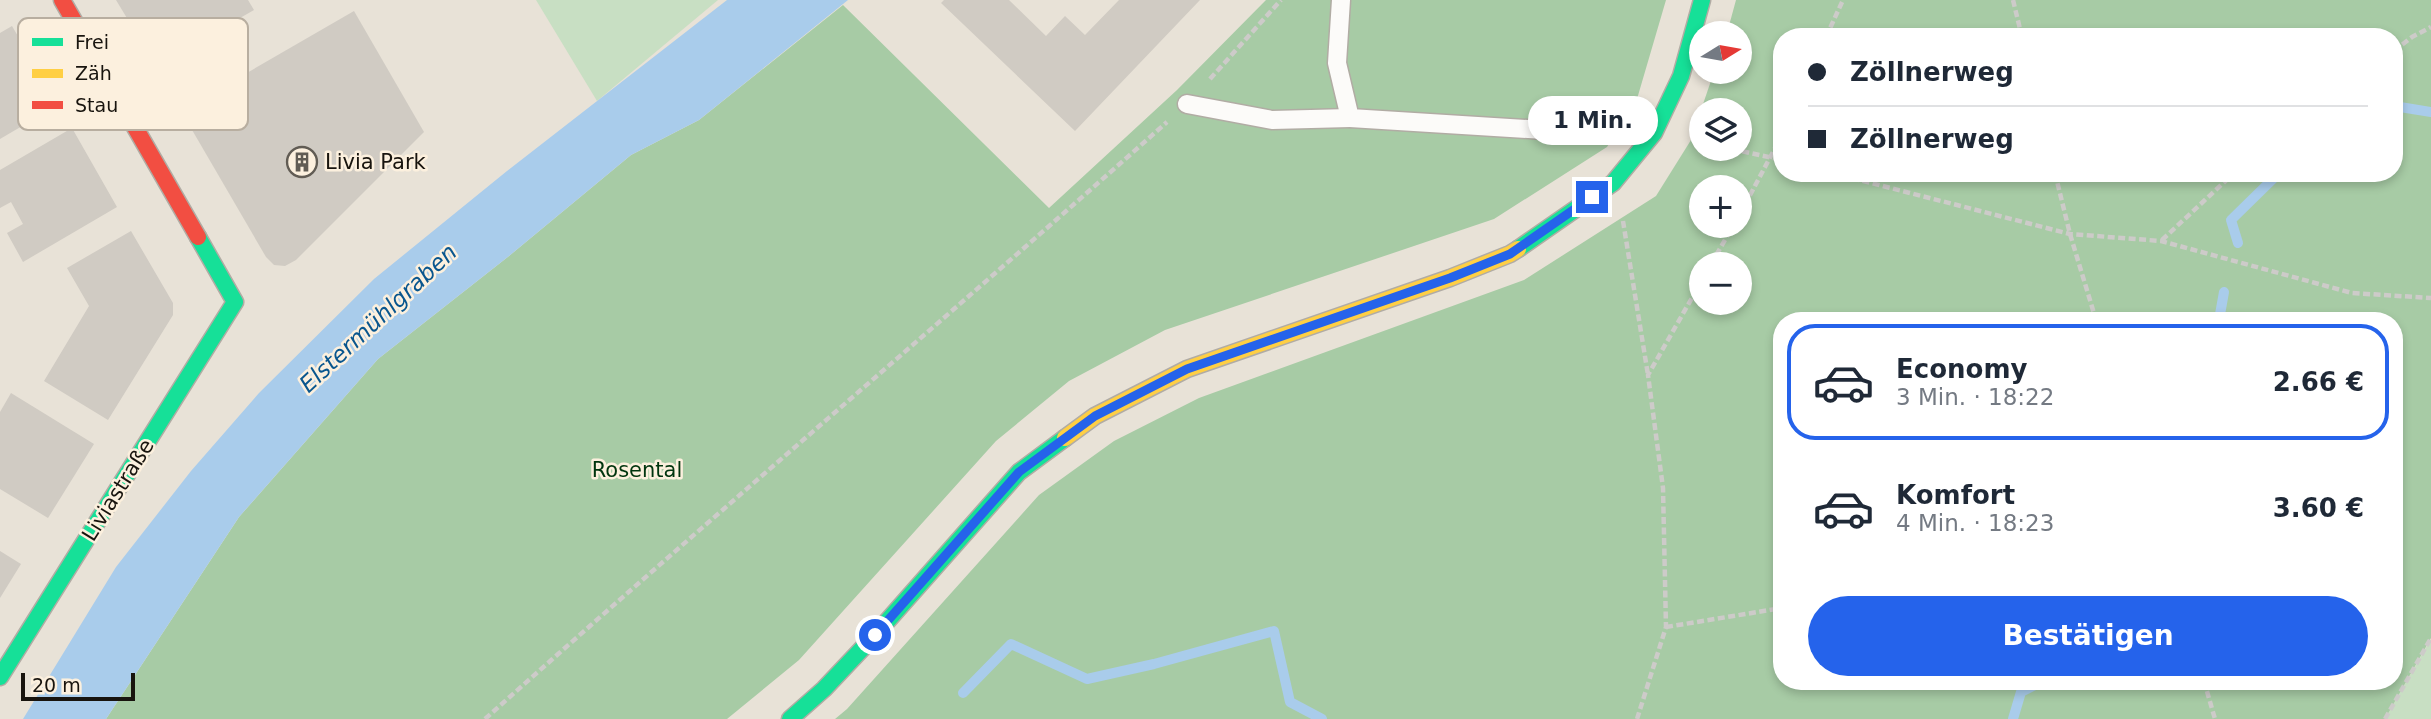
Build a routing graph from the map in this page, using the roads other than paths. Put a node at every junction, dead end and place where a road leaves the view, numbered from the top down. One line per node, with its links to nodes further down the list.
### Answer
1 (62, 0): 4 (main road, Liviastraße)
2 (1341, 0): 6 (lane)
3 (1702, 0): 8 (main road)
4 (72, 18)
5 (1187, 104): 6 (lane)
6 (1350, 118): 8 (lane)
7 (136, 130): 9 (main road, Liviastraße)
8 (1654, 134): 10 (main road)
9 (0, 677)
10 (790, 719)

